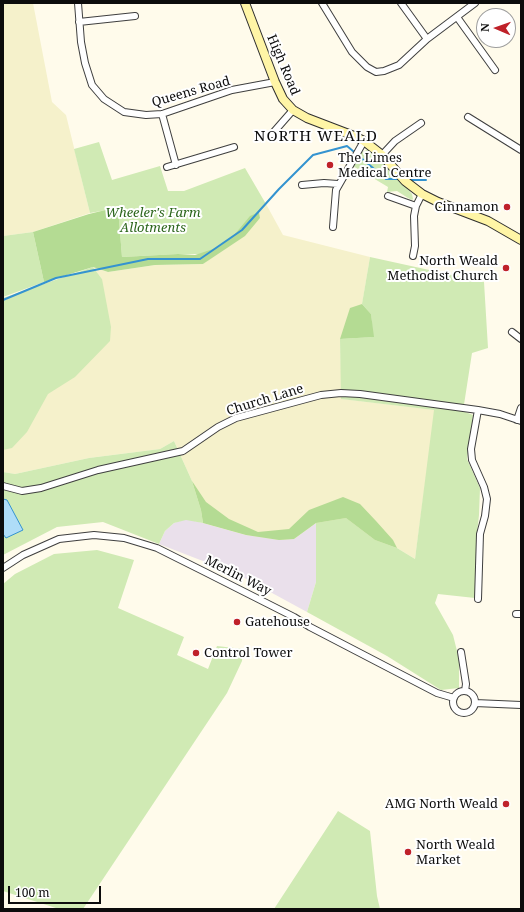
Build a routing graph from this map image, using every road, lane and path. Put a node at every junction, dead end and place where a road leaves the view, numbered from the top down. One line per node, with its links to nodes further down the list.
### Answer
1 (78, 3): 8 (street, Queens Road)
2 (245, 3): 11 (main road, High Road)
3 (322, 3): 9 (street)
4 (401, 3): 9 (street)
5 (475, 3): 7 (street)
6 (135, 16): 8 (street)
7 (457, 17): 9 (street); 10 (street)
8 (79, 22): 13 (street, Queens Road)
9 (427, 39)
10 (495, 70)
11 (275, 82): 12 (main road, High Road); 13 (street, Queens Road)
12 (293, 110): 16 (street); 17 (main road, High Road)
13 (162, 114): 21 (street)
14 (468, 117): 19 (street)
15 (421, 123): 20 (street)
16 (272, 134)
17 (364, 141): 20 (main road, High Road); 23 (street)
18 (234, 147): 21 (street)
19 (521, 150)
20 (382, 155): 25 (main road, High Road)
21 (176, 164): 22 (street)
22 (167, 167)
23 (338, 184): 24 (street); 28 (street)
24 (302, 186)
25 (422, 194): 27 (street); 29 (main road, High Road)
26 (388, 196): 27 (street)
27 (416, 206): 30 (street)
28 (333, 227)
29 (521, 240)
30 (413, 256)
31 (512, 332): 32 (street)
32 (521, 339)
33 (521, 408): 35 (street)
34 (478, 410): 35 (street, Church Lane); 36 (street, Church Lane); 38 (street)
35 (519, 421)
36 (3, 486)
37 (3, 568): 41 (street, Merlin Way)
38 (478, 599)
39 (460, 652): 40 (street)
40 (465, 691): 41 (street); 42 (street)
41 (454, 698): 42 (street)
42 (475, 703): 43 (street)
43 (521, 705)

